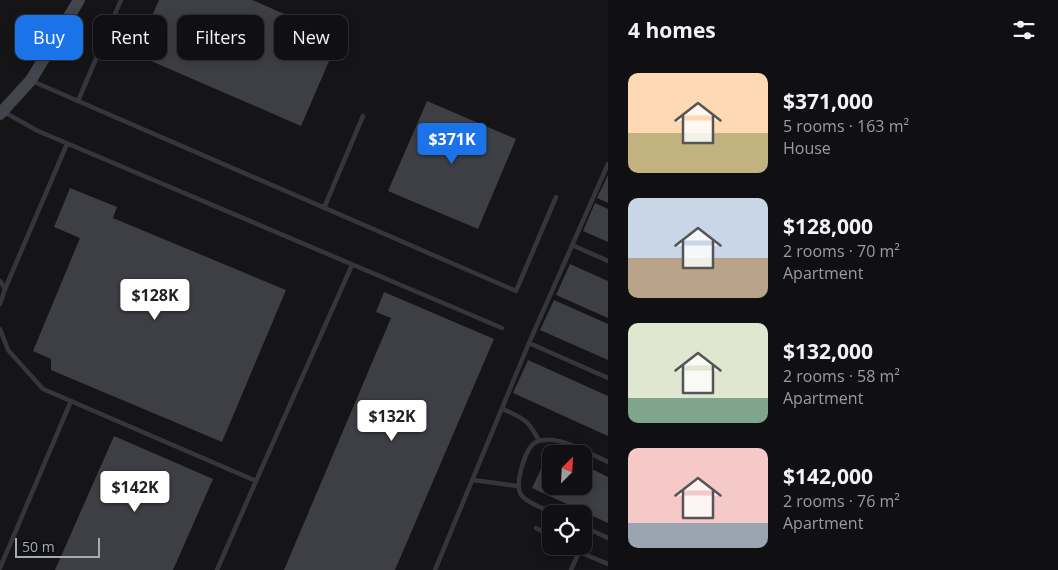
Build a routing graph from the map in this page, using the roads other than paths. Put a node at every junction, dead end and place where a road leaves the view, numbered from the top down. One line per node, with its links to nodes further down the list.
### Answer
1 (80, 0): 3 (main road)
2 (121, 0): 4 (lane)
3 (31, 80): 4 (lane); 5 (main road)
4 (78, 101): 10 (lane)
5 (1, 113): 7 (lane)
6 (363, 116): 10 (lane)
7 (67, 144): 13 (lane); 15 (lane)
8 (608, 164): 11 (lane)
9 (556, 198): 10 (lane)
10 (324, 208)
11 (572, 245): 12 (lane); 19 (lane)
12 (608, 261)
13 (352, 265): 17 (lane); 26 (lane)
14 (0, 281): 15 (lane)
15 (5, 289): 16 (lane)
16 (0, 304)
17 (502, 328)
18 (0, 329): 21 (lane)
19 (529, 344): 20 (lane); 22 (lane)
20 (608, 378)
21 (71, 401): 26 (lane); 36 (lane)
22 (502, 409): 23 (lane); 25 (lane)
23 (539, 441): 24 (lane); 27 (lane)
24 (608, 462)
25 (473, 480): 27 (lane); 38 (lane)
26 (256, 481): 37 (lane)
27 (518, 486): 28 (lane)
28 (542, 508)
29 (536, 528): 30 (lane)
30 (542, 531)
31 (592, 531): 32 (lane)
32 (608, 538)
33 (578, 555): 39 (lane)
34 (586, 555): 35 (lane)
35 (608, 564)
36 (0, 568)
37 (218, 570)
38 (435, 570)
39 (572, 570)

